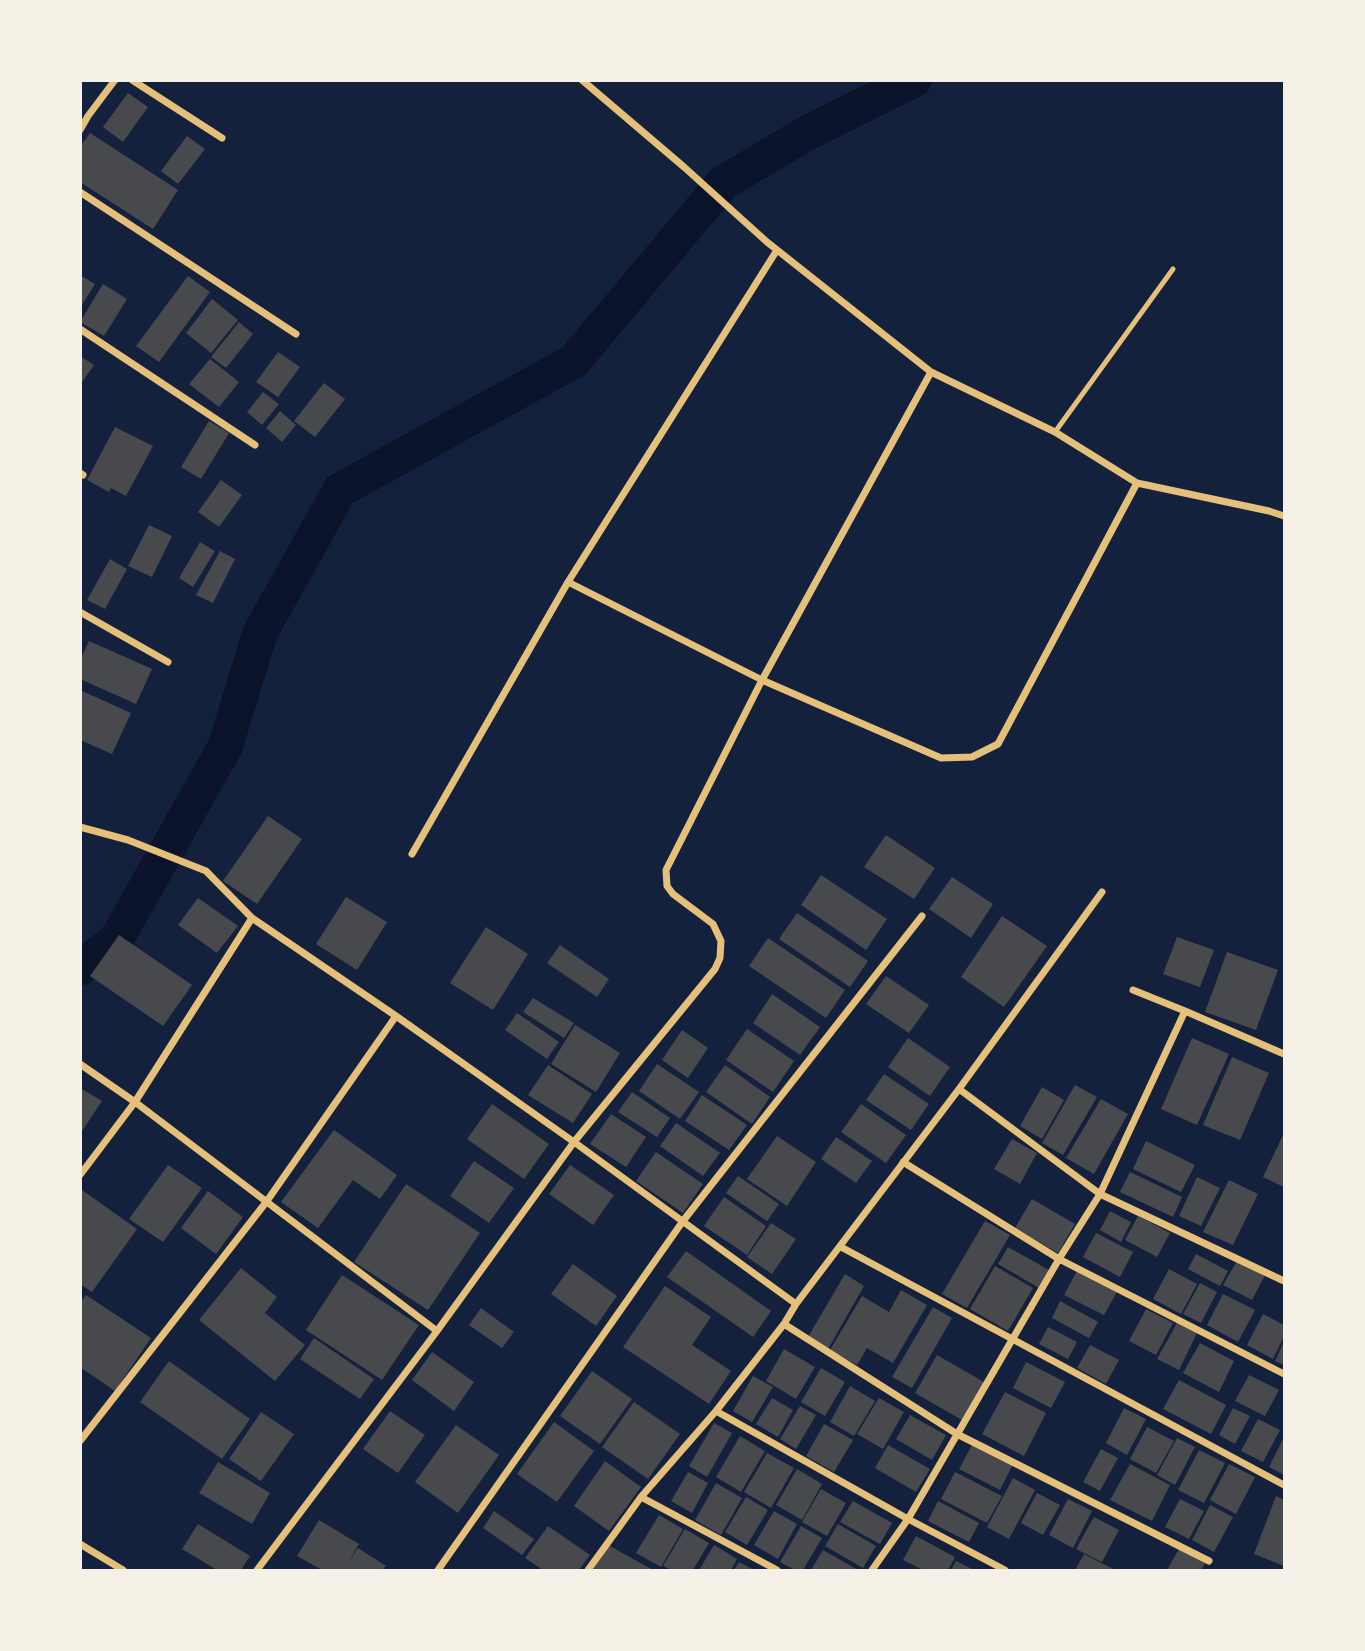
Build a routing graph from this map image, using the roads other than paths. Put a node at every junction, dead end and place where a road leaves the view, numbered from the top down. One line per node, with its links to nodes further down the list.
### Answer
1 (114, 80): 5 (street)
2 (132, 80): 7 (street)
3 (582, 80): 9 (street)
4 (80, 111): 5 (street)
5 (88, 116): 6 (street)
6 (80, 130)
7 (222, 138)
8 (80, 192): 12 (street)
9 (778, 250): 13 (street); 18 (street)
10 (1172, 270): 14 (lane)
11 (80, 329): 15 (street)
12 (296, 334)
13 (931, 372): 14 (street); 21 (street)
14 (1055, 432): 16 (street)
15 (255, 445)
16 (1137, 483): 17 (street); 21 (street)
17 (1284, 516)
18 (568, 582): 21 (street); 23 (street)
19 (80, 612): 20 (street)
20 (168, 662)
21 (762, 680): 34 (street)
22 (80, 827): 26 (street)
23 (412, 854)
24 (1102, 892): 32 (street)
25 (922, 916): 39 (street)
26 (252, 918): 29 (street); 33 (street)
27 (1133, 990): 28 (street)
28 (1185, 1011): 30 (street); 37 (street)
29 (396, 1016): 34 (street); 38 (street)
30 (1284, 1054)
31 (80, 1064): 33 (street)
32 (958, 1089): 35 (street); 37 (street)
33 (135, 1102): 36 (street); 38 (street)
34 (574, 1142): 39 (street); 45 (street)
35 (903, 1162): 40 (street); 41 (street)
36 (80, 1175)
37 (1100, 1194): 41 (street); 42 (street)
38 (267, 1201): 45 (street); 50 (street)
39 (683, 1221): 43 (street); 58 (street)
40 (841, 1247): 43 (street); 46 (street)
41 (1059, 1259): 46 (street); 47 (street)
42 (1284, 1281)
43 (796, 1304): 44 (street)
44 (784, 1324): 48 (street); 49 (street)
45 (438, 1331): 57 (street)
46 (1013, 1340): 49 (street); 51 (street)
47 (1284, 1374)
48 (716, 1411): 52 (street); 53 (street)
49 (957, 1434): 53 (street); 55 (street)
50 (80, 1441)
51 (1284, 1485)
52 (641, 1497): 59 (street); 60 (street)
53 (908, 1519): 61 (street); 62 (street)
54 (80, 1544): 56 (street)
55 (1209, 1561)
56 (123, 1570)
57 (257, 1570)
58 (438, 1570)
59 (587, 1570)
60 (777, 1570)
61 (872, 1570)
62 (1005, 1570)

